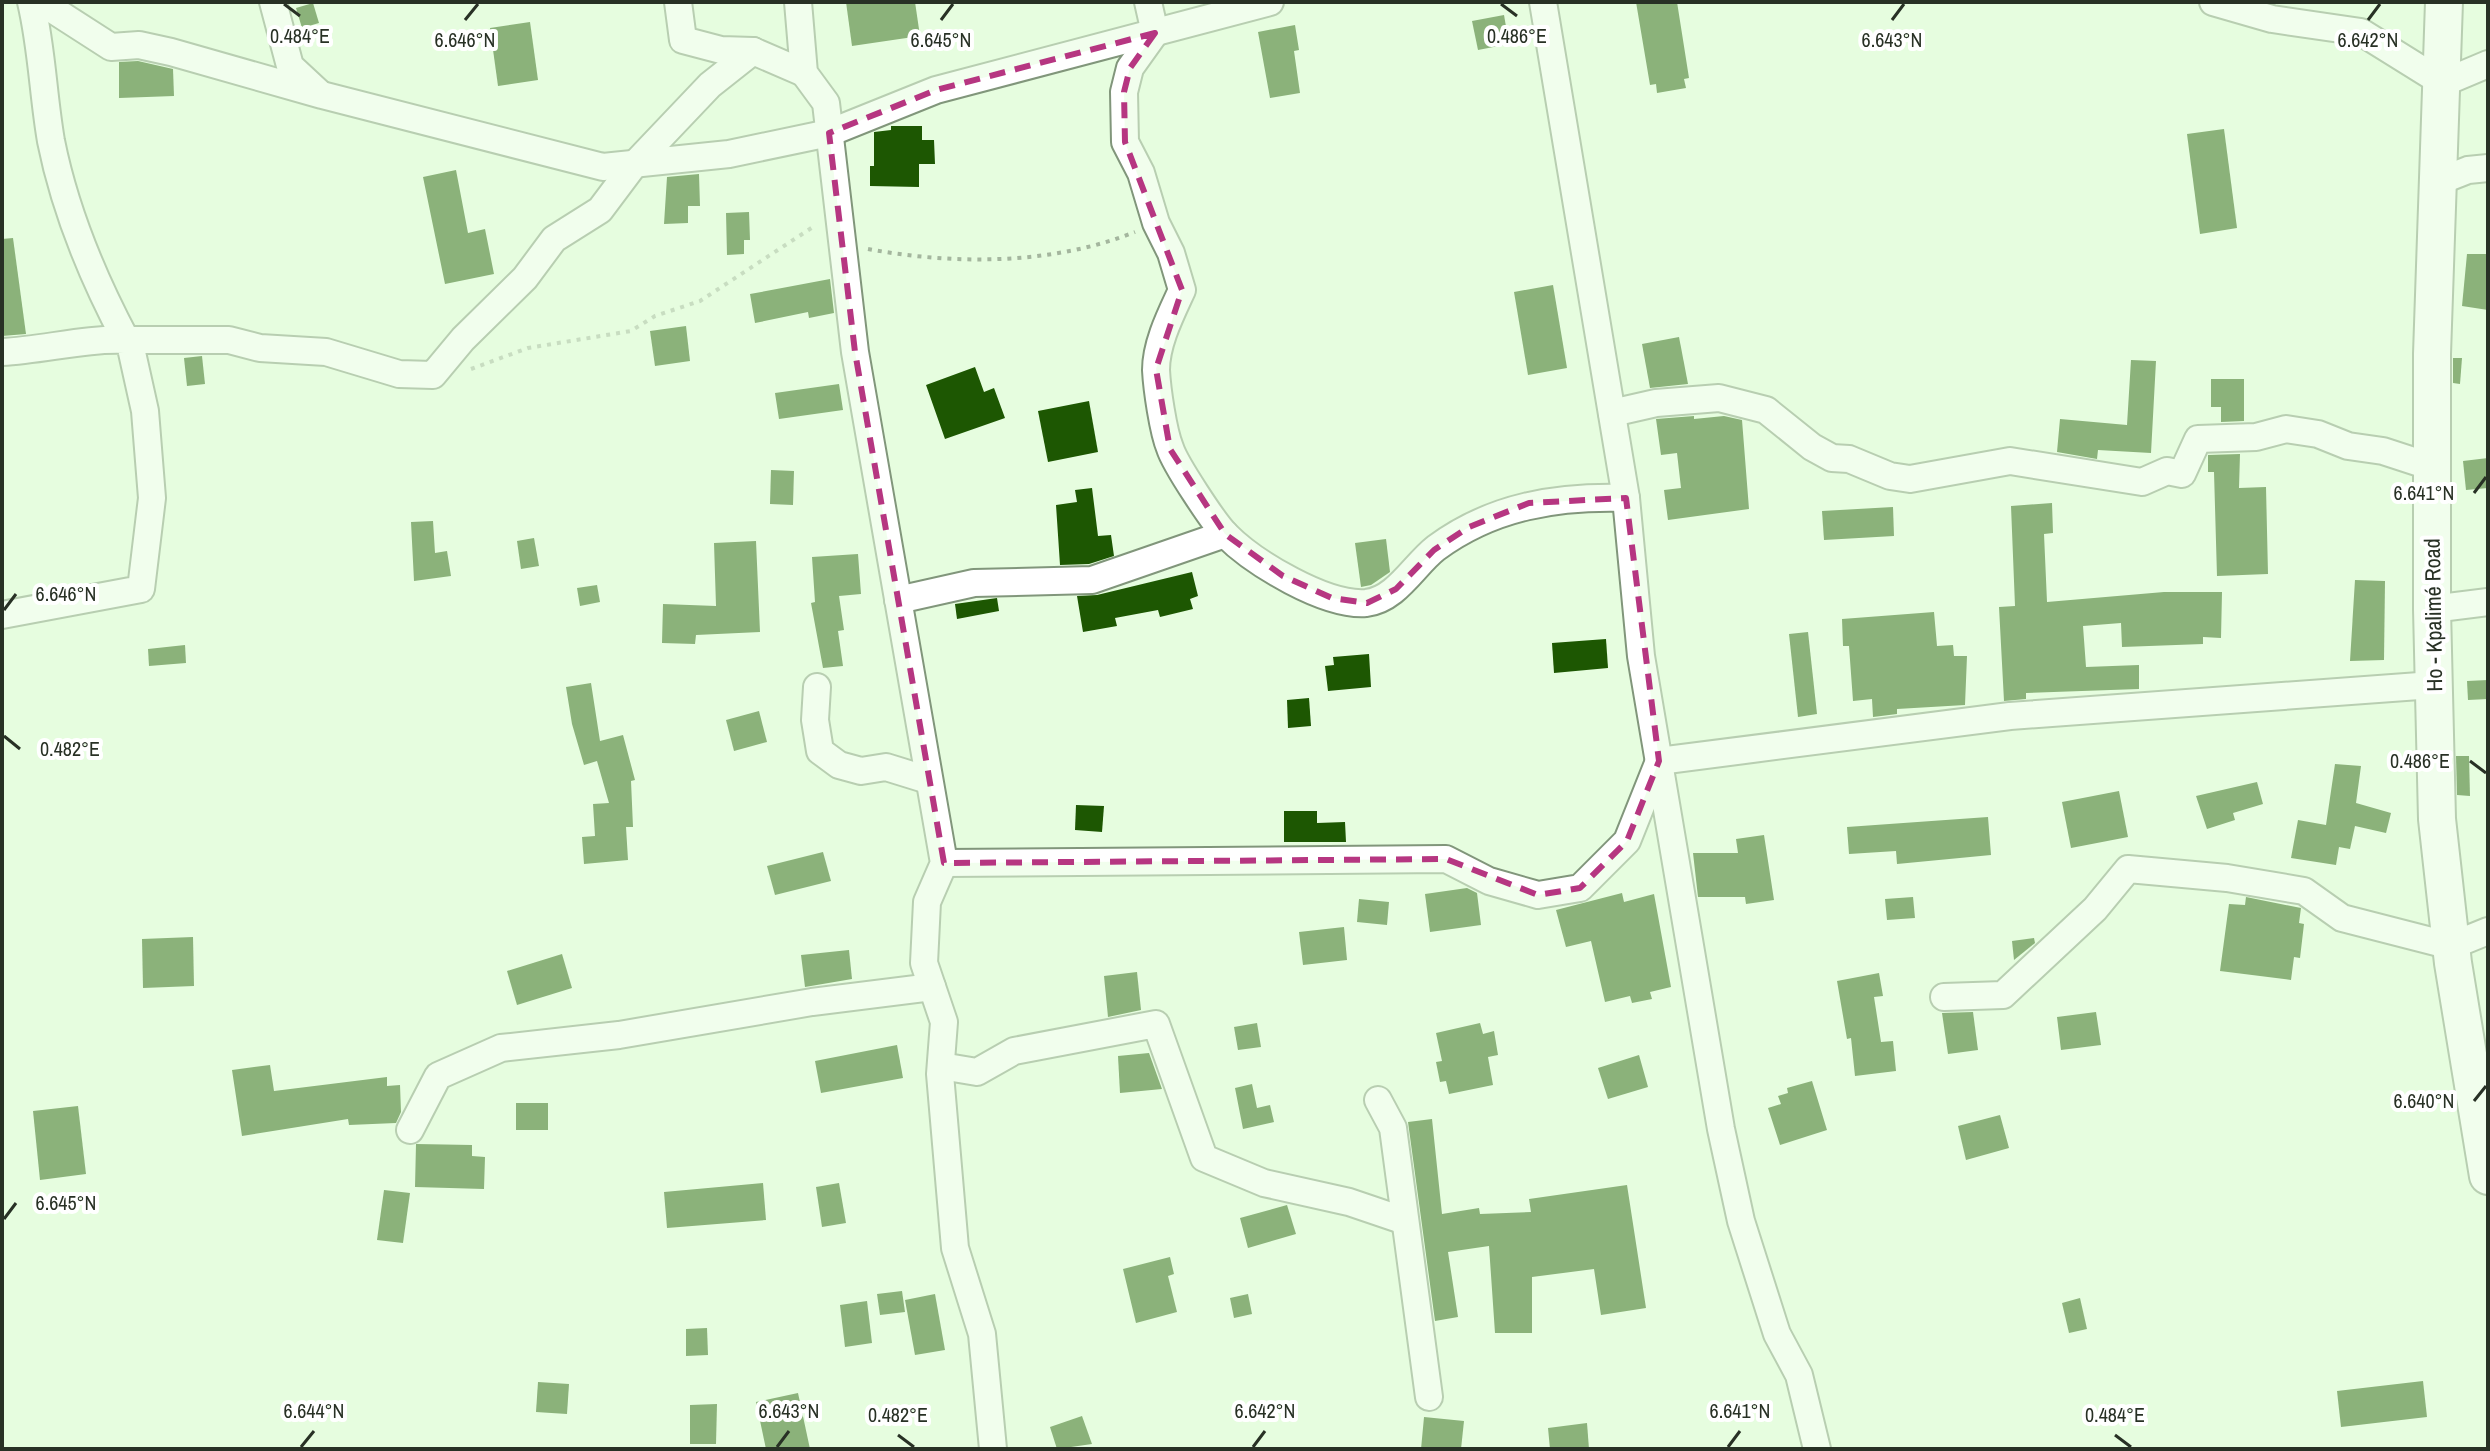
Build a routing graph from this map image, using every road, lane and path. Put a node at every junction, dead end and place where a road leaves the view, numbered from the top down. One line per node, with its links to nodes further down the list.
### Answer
1 (31, 2): 24 (street)
2 (41, 2): 16 (street)
3 (273, 2): 16 (street)
4 (678, 2): 12 (street)
5 (798, 2): 14 (street)
6 (1148, 2): 11 (street)
7 (1270, 2): 11 (street)
8 (1543, 2): 27 (street)
9 (2213, 2): 15 (street)
10 (2444, 2): 15 (main road, Ho - Kpalimé Road)
11 (1155, 33): 17 (street); 22 (street)
12 (753, 51): 14 (street); 18 (street)
13 (2488, 64): 15 (street)
14 (804, 73): 17 (street)
15 (2443, 83): 20 (main road, Ho - Kpalimé Road)
16 (322, 95): 18 (street)
17 (829, 133): 18 (street); 21 (street)
18 (633, 166): 26 (street)
19 (2488, 168): 20 (street)
20 (2440, 181): 28 (main road, Ho - Kpalimé Road)
21 (838, 212): 23 (street); 26 (path)
22 (1156, 223): 23 (path); 30 (street)
23 (842, 245): 31 (street)
24 (126, 340): 25 (street); 26 (street); 34 (street)
25 (2, 352)
26 (433, 375)
27 (1612, 413): 28 (street); 29 (street)
28 (2432, 467): 33 (main road, Ho - Kpalimé Road)
29 (1626, 498): 30 (street); 37 (street)
30 (1225, 534): 31 (street)
31 (898, 600): 38 (street)
32 (2488, 602): 33 (street)
33 (2432, 609): 35 (main road, Ho - Kpalimé Road)
34 (2, 615)
35 (2433, 685): 37 (street); 41 (main road, Ho - Kpalimé Road)
36 (817, 687): 38 (street)
37 (1659, 761): 39 (street); 51 (street)
38 (928, 780): 39 (street)
39 (944, 863): 42 (street)
40 (2488, 931): 41 (street)
41 (2451, 946): 43 (street); 47 (main road, Ho - Kpalimé Road)
42 (932, 987): 44 (street); 46 (street)
43 (1944, 997)
44 (941, 1066): 48 (street); 50 (street)
45 (1378, 1100): 48 (street)
46 (410, 1130)
47 (2488, 1176)
48 (1405, 1221): 49 (street)
49 (1429, 1397)
50 (993, 1449)
51 (1817, 1449)

